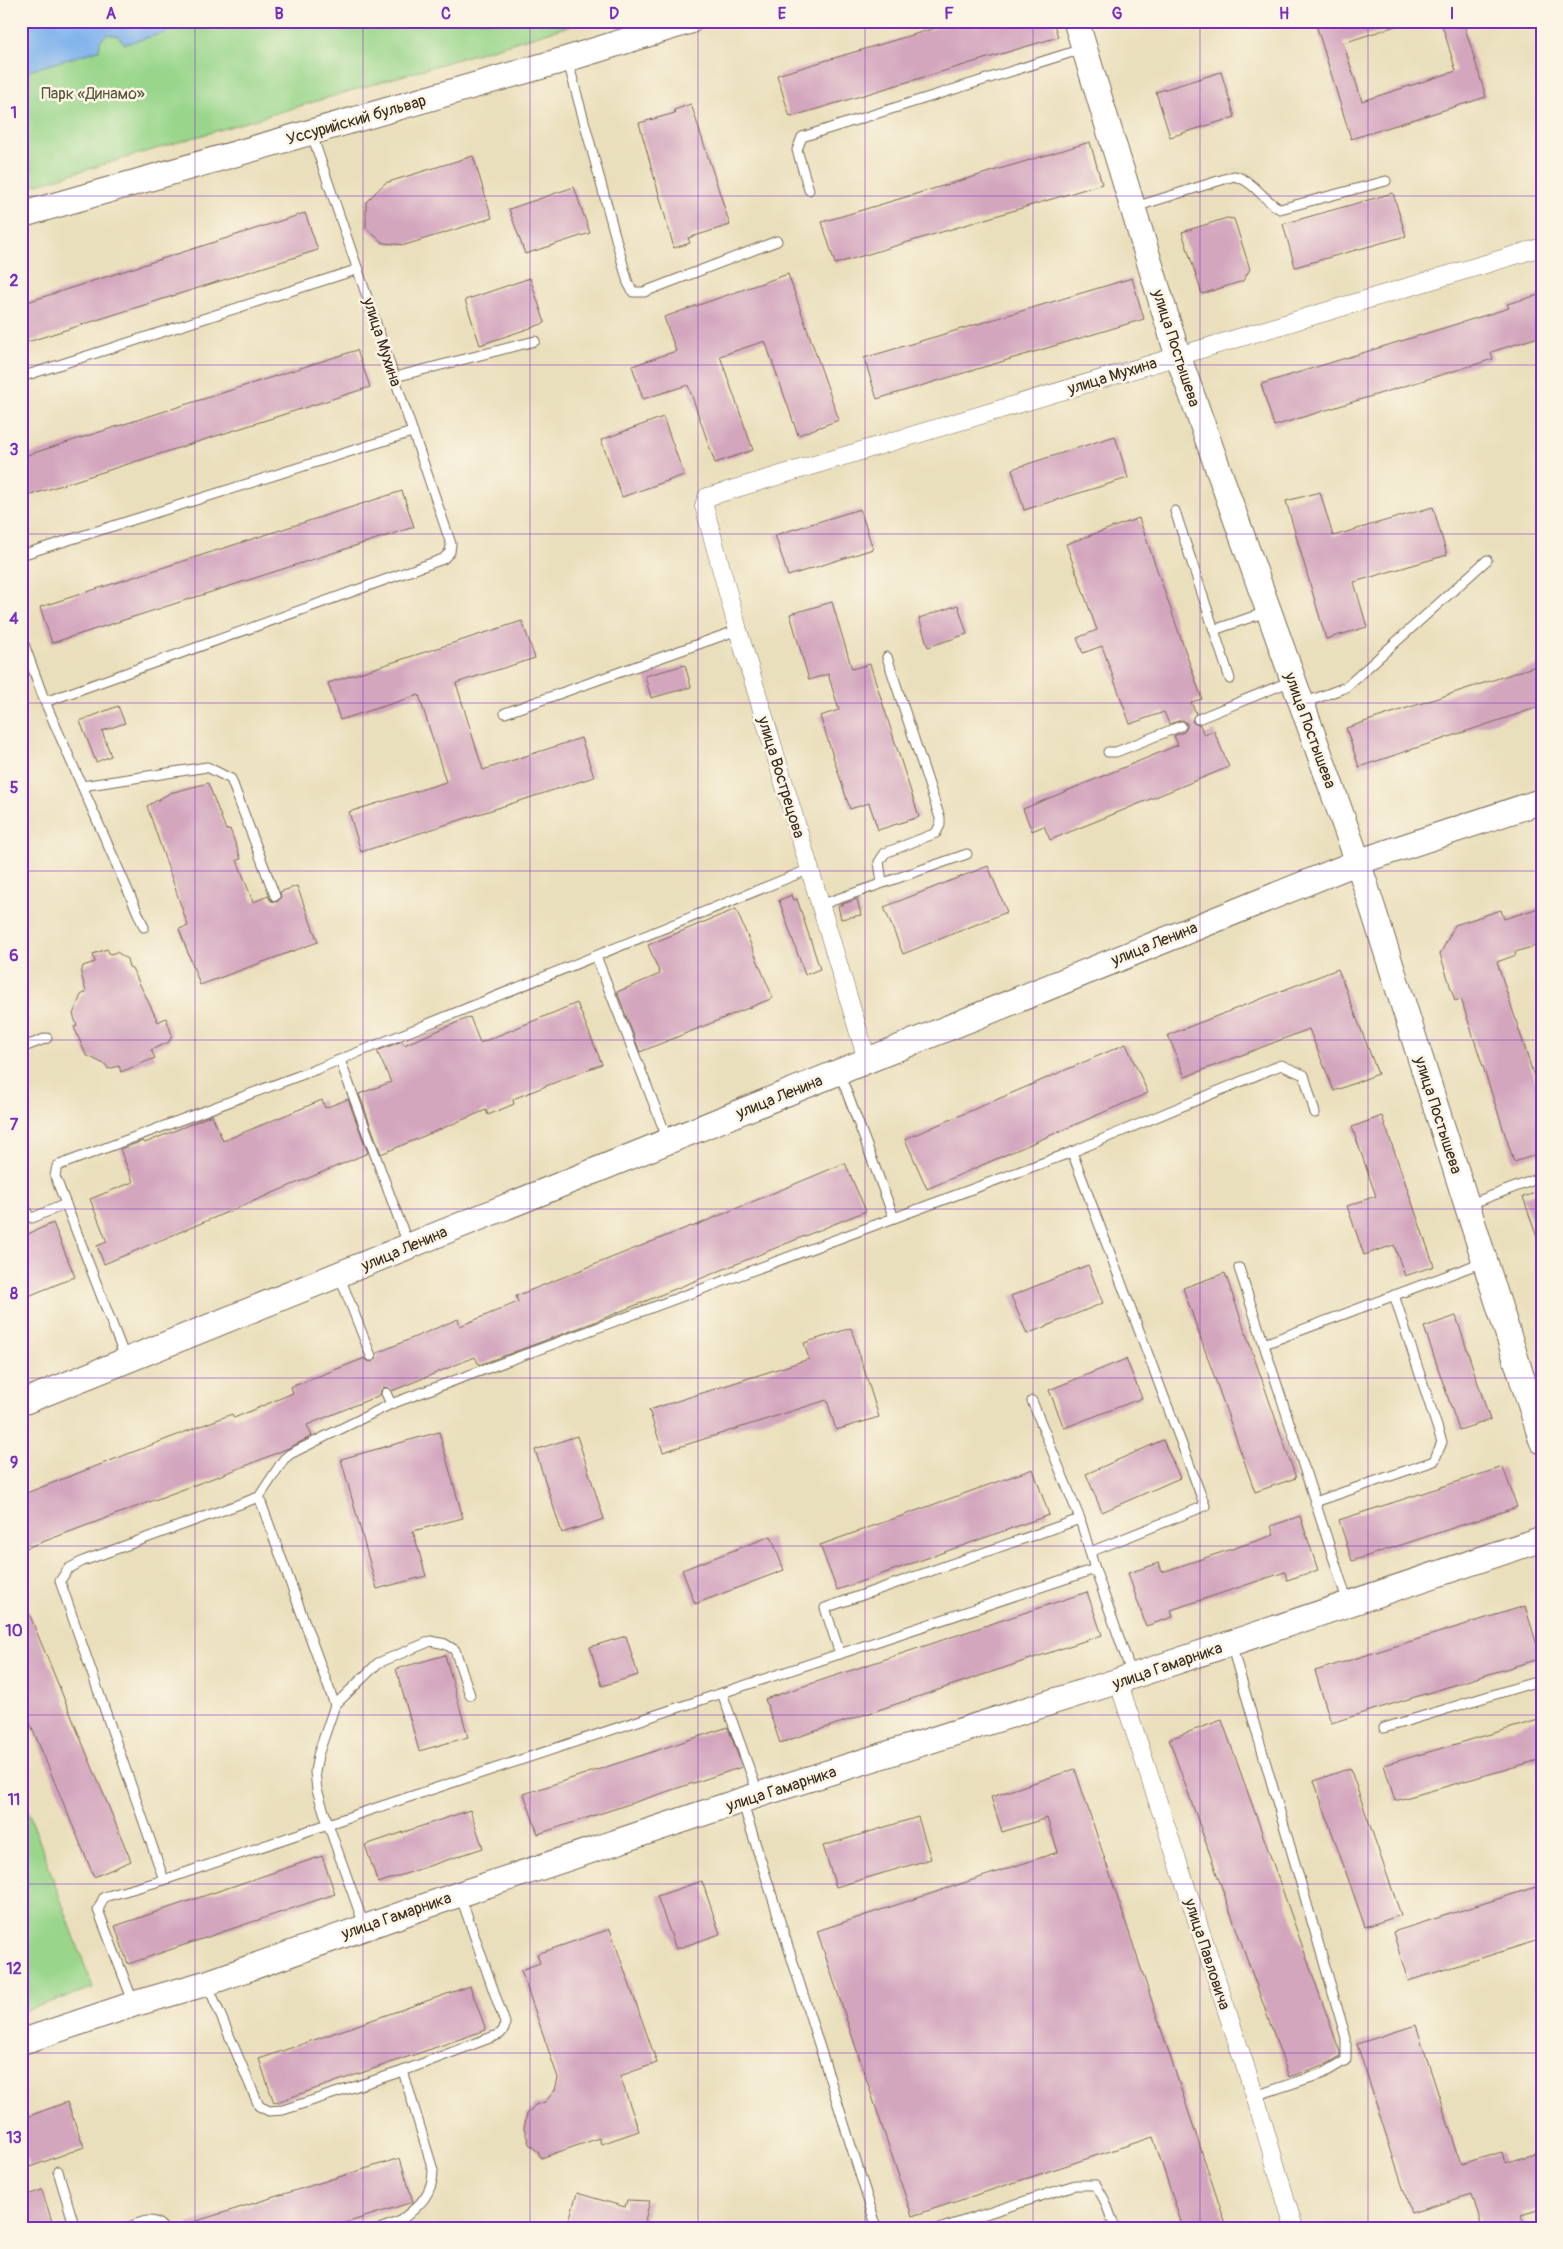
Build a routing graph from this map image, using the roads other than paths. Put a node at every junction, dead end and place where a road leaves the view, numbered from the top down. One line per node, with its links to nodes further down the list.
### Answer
1 (690, 21): 4 (street, Уссурийский бульвар)
2 (1076, 21): 3 (street, улица Постышева)
3 (1084, 48): 7 (lane); 8 (street, улица Постышева)
4 (567, 59): 5 (street, Уссурийский бульвар); 10 (lane)
5 (311, 132): 9 (street, Уссурийский бульвар); 12 (lane, улица Мухина)
6 (1386, 180): 8 (lane)
7 (809, 190)
8 (1133, 208): 14 (street, улица Постышева)
9 (21, 215)
10 (778, 241)
11 (1542, 247): 14 (street, улица Мухина)
12 (359, 269): 15 (lane); 16 (lane, улица Мухина)
13 (535, 341): 16 (lane)
14 (1178, 356): 18 (street, улица Мухина); 22 (street, улица Постышева)
15 (21, 377)
16 (395, 377): 17 (lane, улица Мухина)
17 (412, 432): 20 (lane); 29 (lane, улица Мухина)
18 (712, 495): 23 (street, улица Вострецова)
19 (1175, 512): 24 (lane)
20 (21, 555)
21 (1487, 560): 30 (lane)
22 (1269, 611): 24 (lane); 28 (street, улица Постышева)
23 (738, 630): 31 (lane); 39 (street, улица Вострецова)
24 (1214, 630): 27 (lane)
25 (21, 636): 29 (lane)
26 (887, 657): 40 (lane)
27 (1230, 679)
28 (1293, 680): 30 (street, улица Постышева); 32 (lane)
29 (45, 702): 35 (lane)
30 (1302, 704): 38 (street, улица Постышева)
31 (505, 713)
32 (1198, 719)
33 (1181, 726): 34 (lane)
34 (1108, 752)
35 (82, 786): 41 (lane); 43 (lane)
36 (1542, 801): 38 (street, улица Ленина)
37 (967, 854): 40 (lane)
38 (1358, 862): 48 (street, улица Ленина); 56 (street, улица Постышева)
39 (810, 869): 42 (street, улица Вострецова); 44 (lane)
40 (882, 882): 42 (lane)
41 (275, 896)
42 (820, 905): 48 (street, улица Вострецова)
43 (144, 927)
44 (596, 956): 47 (lane); 51 (lane)
45 (47, 1038): 46 (lane)
46 (21, 1048)
47 (340, 1060): 55 (lane); 58 (lane)
48 (867, 1060): 49 (street, улица Ленина)
49 (839, 1072): 51 (street, улица Ленина); 57 (lane)
50 (1315, 1114): 52 (lane)
51 (668, 1140): 58 (street, улица Ленина)
52 (1072, 1152): 57 (lane); 75 (lane)
53 (1542, 1177): 56 (lane)
54 (21, 1198): 55 (lane)
55 (66, 1204): 65 (lane)
56 (1468, 1205): 59 (street, улица Постышева)
57 (894, 1218): 69 (lane)
58 (408, 1245): 61 (street, улица Ленина)
59 (1485, 1262): 62 (lane); 70 (street, улица Постышева)
60 (1239, 1268): 63 (lane)
61 (338, 1275): 64 (lane); 65 (street, улица Ленина)
62 (1394, 1295): 63 (lane); 72 (lane)
63 (1264, 1344): 72 (lane)
64 (371, 1356)
65 (126, 1360): 68 (street, улица Ленина)
66 (386, 1393): 69 (lane)
67 (1032, 1401): 73 (lane)
68 (21, 1403)
69 (391, 1404): 71 (lane)
70 (1542, 1441)
71 (259, 1497): 84 (lane); 88 (lane)
72 (1315, 1502): 77 (lane)
73 (1080, 1519): 75 (lane); 79 (lane)
74 (1542, 1539): 77 (street, улица Гамарника)
75 (1090, 1552): 76 (lane)
76 (1095, 1569): 79 (lane); 80 (lane)
77 (1348, 1604): 78 (street, улица Гамарника)
78 (1231, 1643): 80 (street, улица Гамарника); 95 (lane)
79 (840, 1654): 82 (lane)
80 (1125, 1679): 86 (street, улица Гамарника); 95 (street, улица Павловича)
81 (1542, 1680): 85 (lane)
82 (722, 1693): 86 (lane); 87 (lane)
83 (470, 1695): 84 (lane)
84 (335, 1705): 87 (lane)
85 (1384, 1728)
86 (750, 1798): 89 (street, улица Гамарника); 102 (lane)
87 (328, 1824): 88 (lane); 90 (lane)
88 (164, 1880): 92 (lane)
89 (460, 1894): 90 (street, улица Гамарника); 94 (lane)
90 (364, 1926): 91 (street, улица Гамарника)
91 (207, 1983): 92 (street, улица Гамарника); 94 (lane)
92 (134, 2004): 93 (street, улица Гамарника)
93 (21, 2042)
94 (403, 2071): 97 (lane)
95 (1255, 2096): 105 (street, улица Павловича)
96 (58, 2171): 98 (lane)
97 (398, 2225): 101 (lane)
98 (75, 2228)
99 (127, 2228): 100 (lane)
100 (163, 2228)
101 (382, 2228)
102 (877, 2228)
103 (942, 2228): 104 (lane)
104 (1115, 2228)
105 (1294, 2228)

